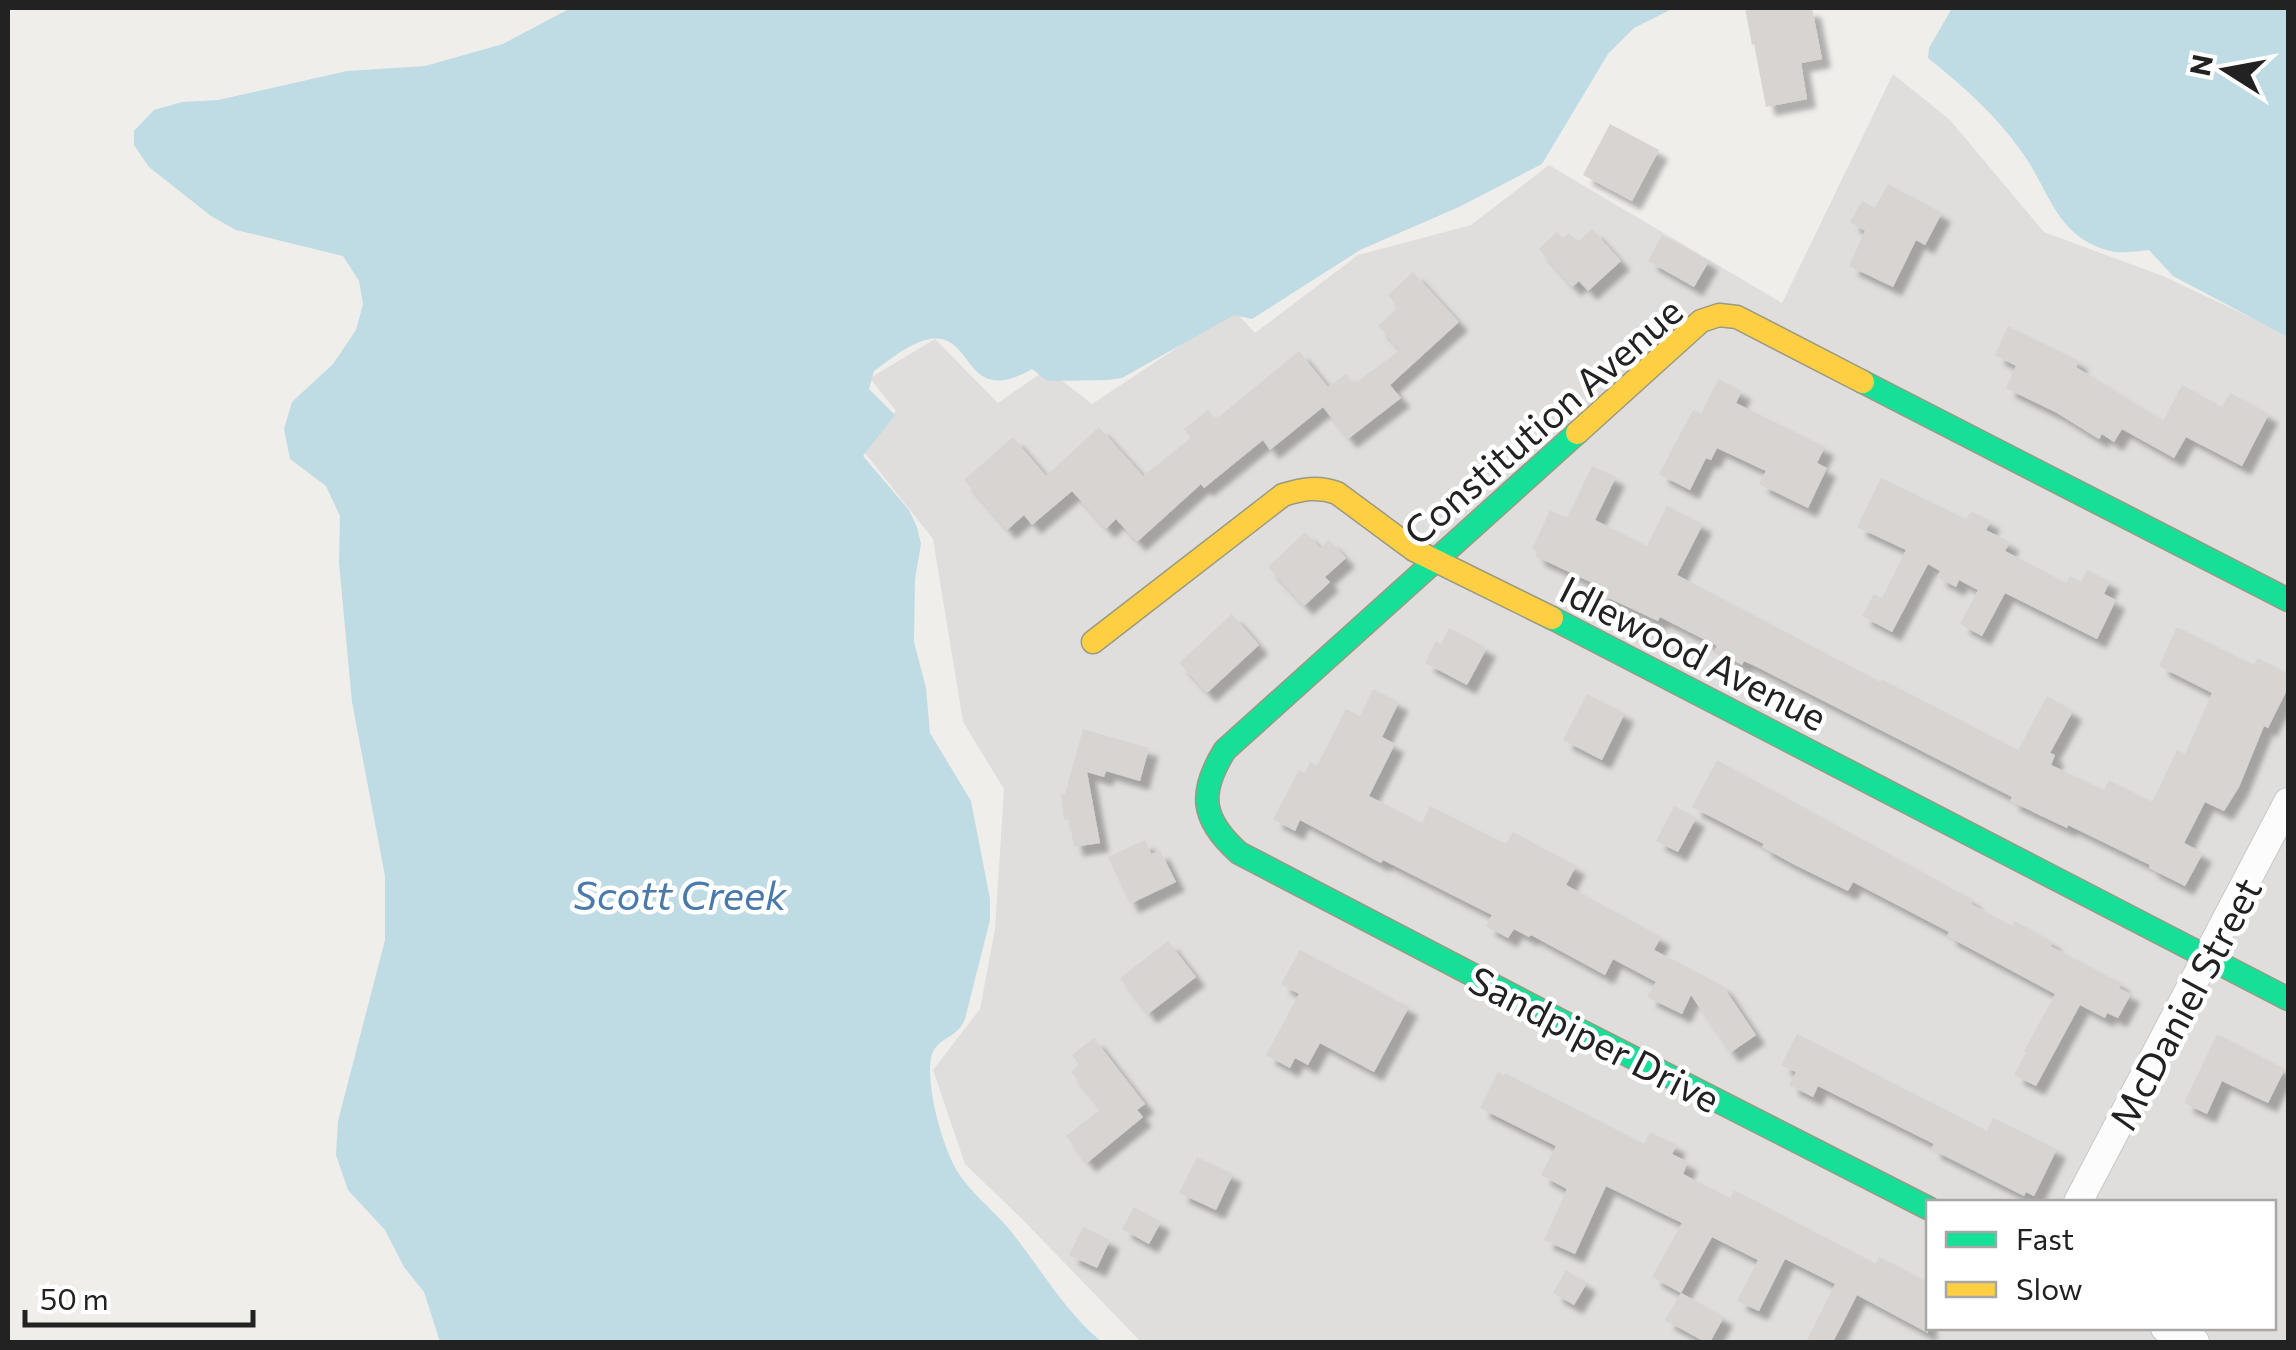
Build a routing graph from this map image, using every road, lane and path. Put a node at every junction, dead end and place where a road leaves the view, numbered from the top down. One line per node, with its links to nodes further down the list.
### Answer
1 (1434, 562): 2 (street, Constitution Avenue); 3 (street, Idlewood Avenue); 5 (street, Constitution Avenue); 6 (street, Idlewood Avenue)
2 (2288, 600)
3 (1094, 642)
4 (2288, 802): 6 (street, McDaniel Street)
5 (1262, 865): 9 (street, Sandpiper Drive)
6 (2208, 958): 7 (street, Idlewood Avenue); 8 (street, McDaniel Street)
7 (2288, 999)
8 (2079, 1200)
9 (1926, 1207)
10 (2169, 1330): 11 (street)
11 (2195, 1342)

